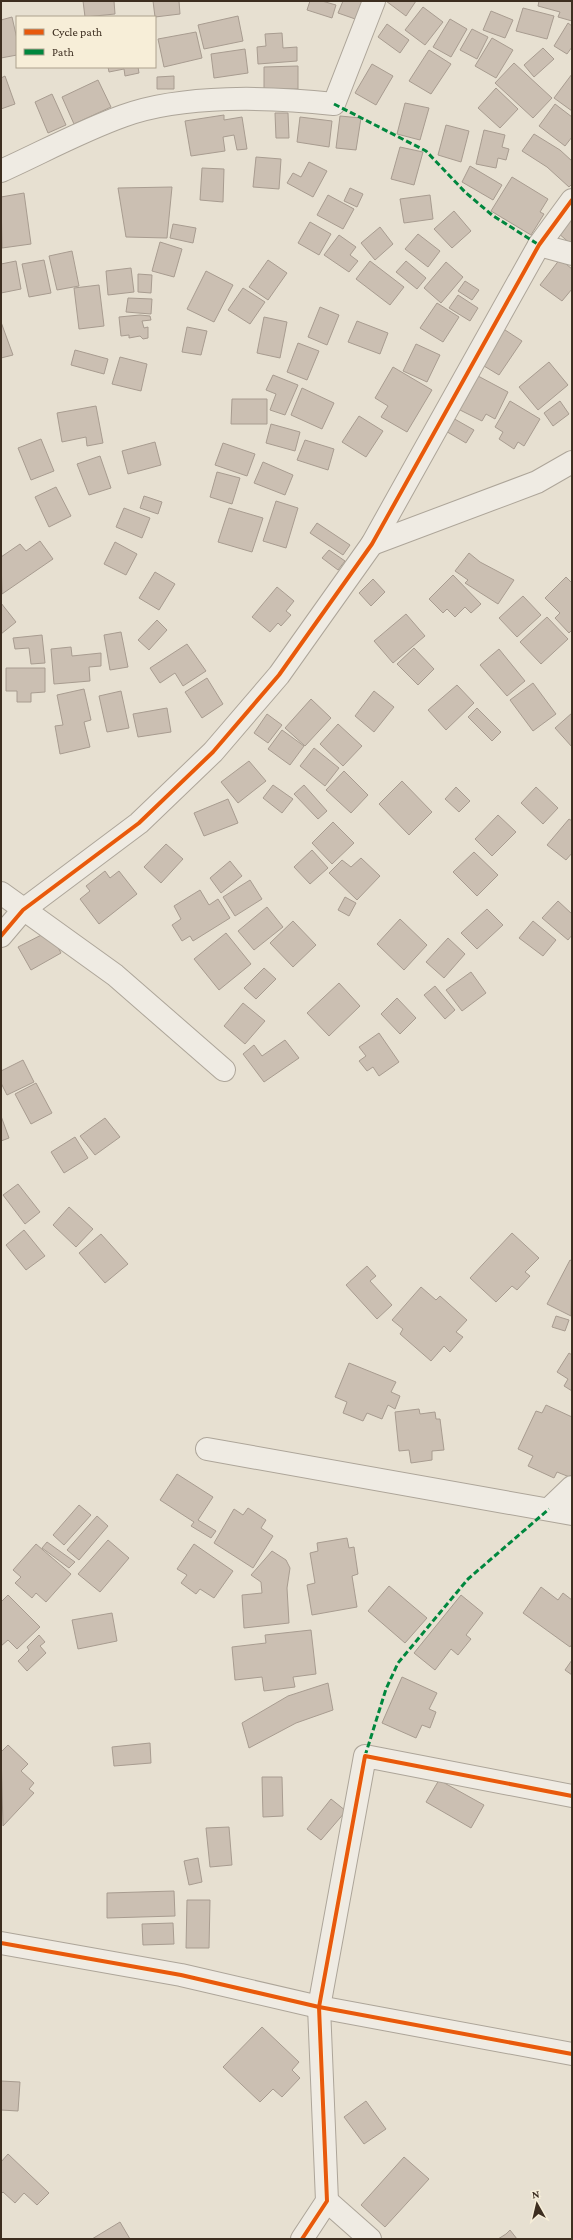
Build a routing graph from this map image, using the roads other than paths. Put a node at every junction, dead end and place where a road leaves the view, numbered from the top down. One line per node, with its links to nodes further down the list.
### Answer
1 (374, 1): 2 (street)
2 (1, 171)
3 (572, 200): 4 (street)
4 (539, 245): 5 (street); 7 (street)
5 (572, 254)
6 (572, 462): 7 (street)
7 (372, 544): 9 (street)
8 (1, 893): 9 (street)
9 (23, 910): 10 (street); 11 (street)
10 (1, 936)
11 (224, 1070)
12 (207, 1449): 14 (street)
13 (572, 1487): 14 (street)
14 (549, 1509): 15 (street)
15 (572, 1514)
16 (572, 1796): 18 (street)
17 (1, 1943): 18 (street)
18 (319, 2007): 19 (street); 20 (street)
19 (572, 2054)
20 (327, 2201): 21 (street); 22 (street)
21 (302, 2239)
22 (370, 2239)

